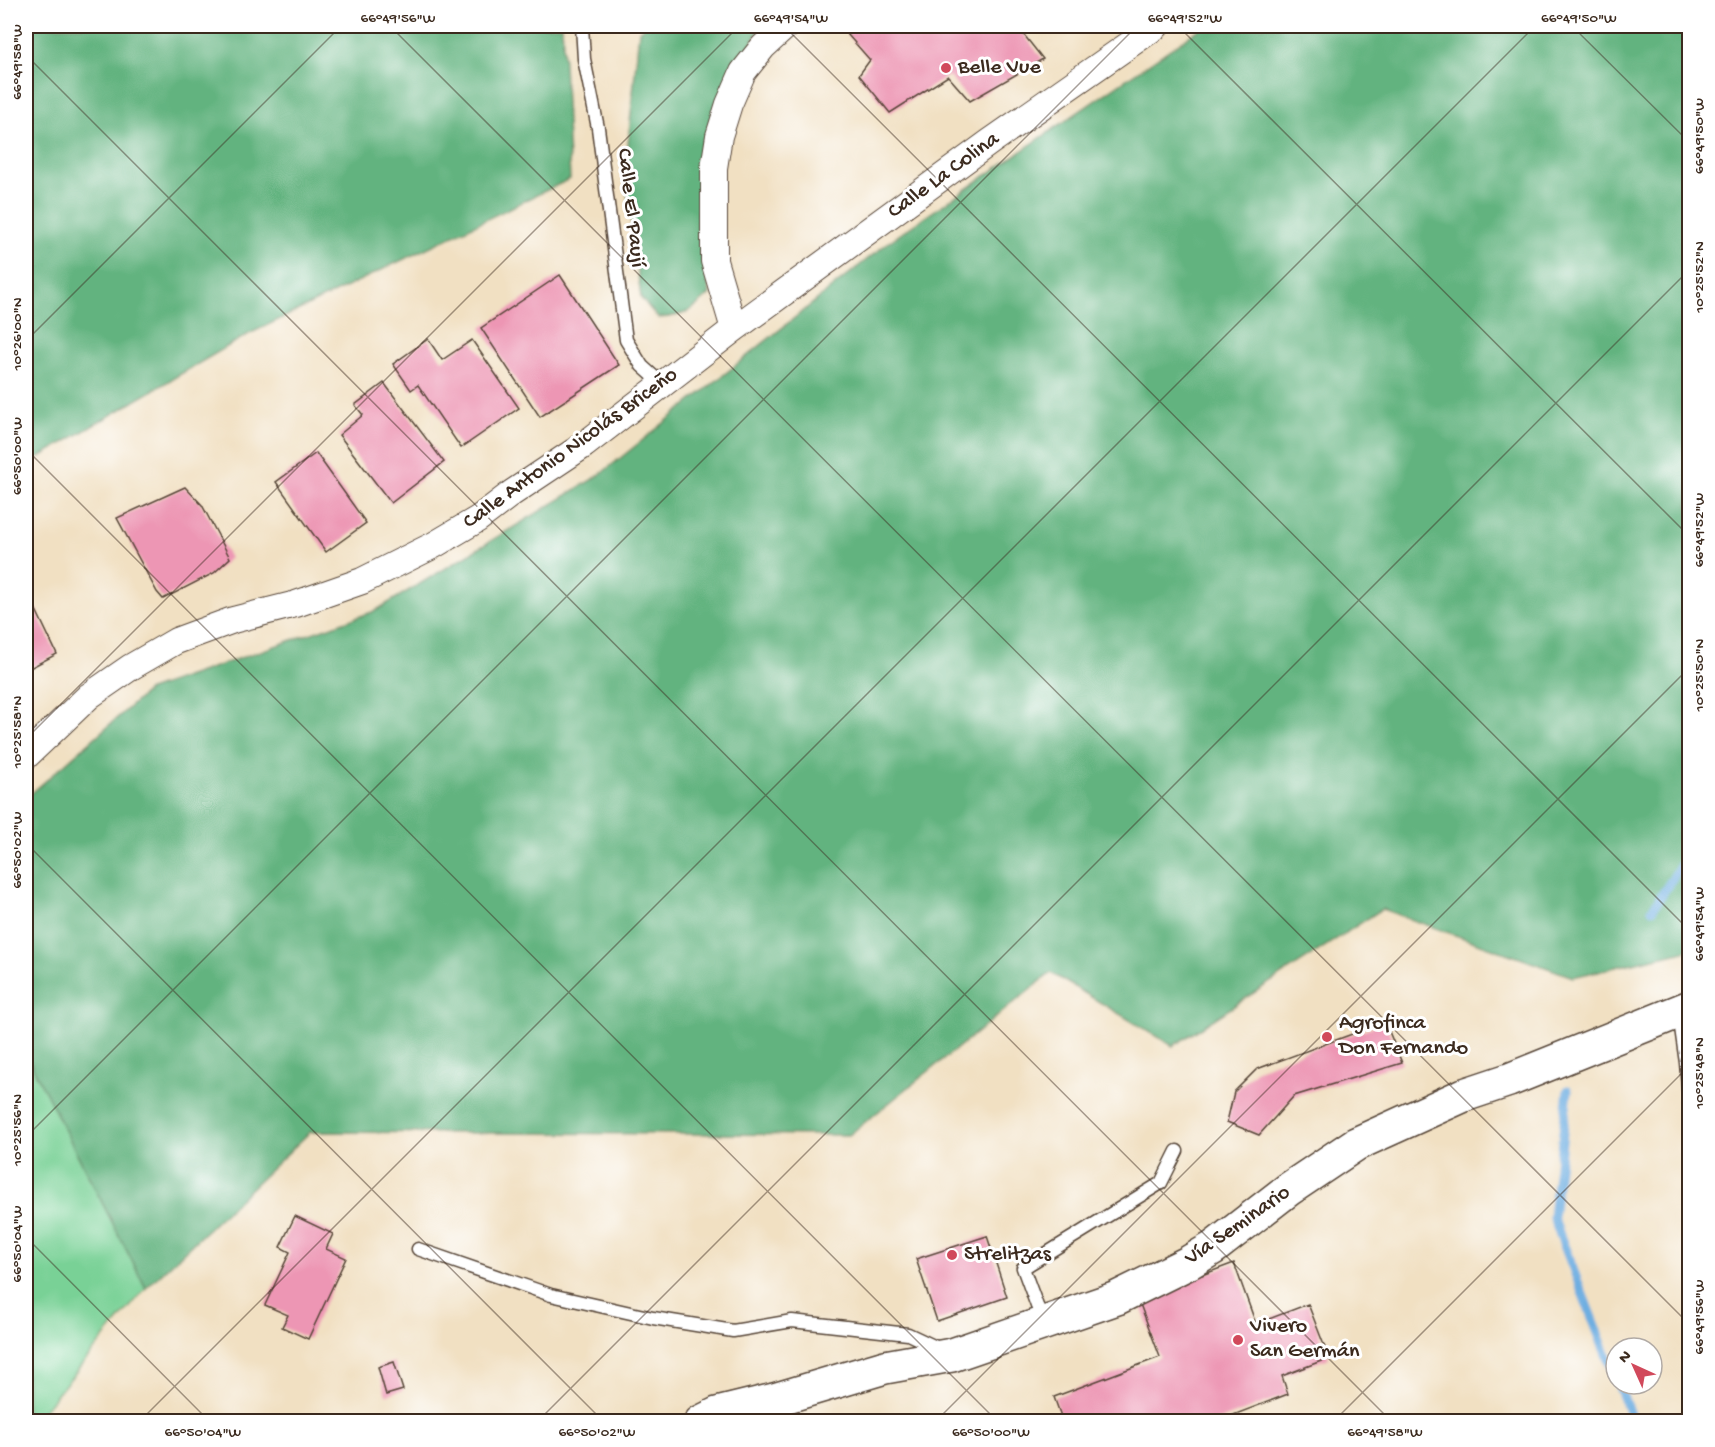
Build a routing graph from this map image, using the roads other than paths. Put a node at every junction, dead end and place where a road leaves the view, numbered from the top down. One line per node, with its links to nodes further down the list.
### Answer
1 (582, 26): 5 (lane, Calle El Paují)
2 (786, 26): 4 (street)
3 (1156, 26): 4 (street, Calle La Colina)
4 (734, 329): 5 (street, Calle Antonio Nicolás Briceño)
5 (662, 384): 6 (street, Calle Antonio Nicolás Briceño)
6 (26, 756)
7 (1684, 1010): 8 (lane); 11 (main road, Vía Seminario)
8 (1689, 1111)
9 (1177, 1151): 11 (lane)
10 (418, 1249): 12 (lane)
11 (1046, 1323): 12 (main road, Vía Seminario)
12 (951, 1355): 13 (main road, Vía Seminario)
13 (718, 1419)

